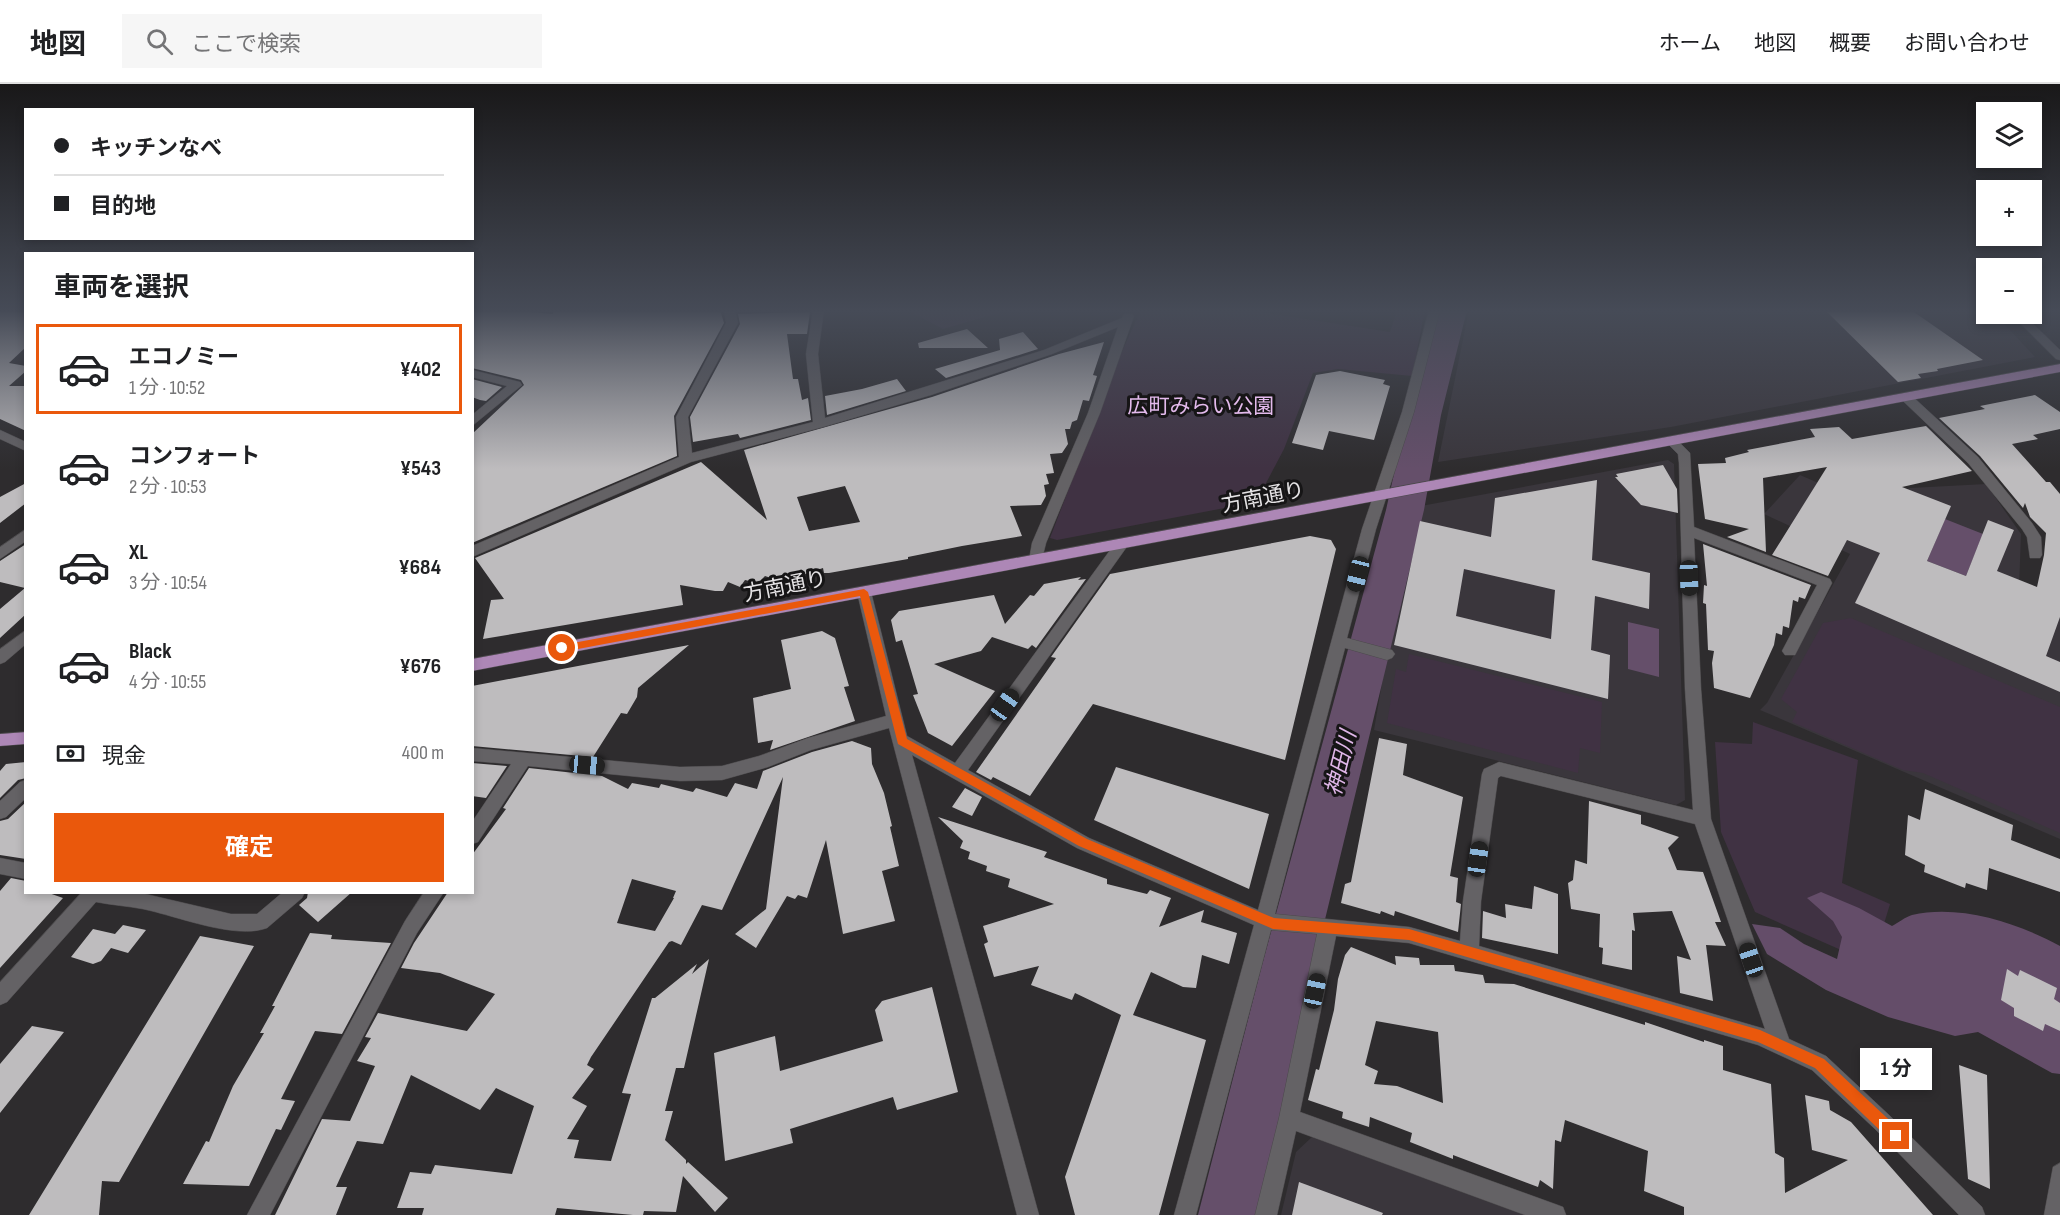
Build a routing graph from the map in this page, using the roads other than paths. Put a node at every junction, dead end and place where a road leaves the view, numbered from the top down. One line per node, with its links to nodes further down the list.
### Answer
1 (711, 363): 14 (street)
2 (813, 363): 10 (street)
3 (1016, 363): 10 (street)
4 (1112, 363): 22 (street)
5 (1421, 363): 15 (street)
6 (2060, 368): 8 (main road, 方南通り)
7 (474, 374): 9 (street)
8 (1907, 398): 12 (main road, 方南通り); 21 (street)
9 (474, 420)
10 (819, 424): 14 (street)
11 (0, 434): 13 (street)
12 (1672, 442): 15 (main road, 方南通り); 16 (street)
13 (24, 446)
14 (686, 459): 19 (street)
15 (1386, 494): 18 (main road, 方南通り); 25 (street)
16 (1688, 530): 26 (street); 39 (street)
17 (24, 535): 20 (street)
18 (1121, 545): 22 (main road, 方南通り); 36 (street)
19 (474, 551)
20 (0, 554)
21 (2036, 555)
22 (1036, 560): 23 (main road, 方南通り)
23 (864, 592): 29 (main road, 方南通り); 30 (street)
24 (24, 637): 28 (street)
25 (1347, 643): 27 (street); 48 (street)
26 (1790, 651)
27 (1387, 654)
28 (0, 658)
29 (474, 665)
30 (895, 720): 33 (street); 35 (street)
31 (24, 738): 32 (main road)
32 (0, 740)
33 (902, 741): 36 (street); 56 (street)
34 (474, 754): 35 (street)
35 (524, 759): 40 (street)
36 (958, 772): 48 (street)
37 (24, 789): 38 (street)
38 (0, 812)
39 (1702, 819): 50 (street); 52 (street)
40 (474, 834)
41 (0, 866): 42 (street)
42 (24, 871)
43 (91, 894): 51 (street)
44 (105, 894): 47 (street)
45 (294, 894): 47 (street)
46 (434, 894): 55 (street)
47 (144, 897)
48 (1269, 922): 49 (street); 57 (street)
49 (1323, 928): 50 (street); 53 (street)
50 (1469, 951): 52 (street)
51 (0, 996)
52 (1781, 1045): 60 (street)
53 (1289, 1118): 58 (street); 59 (street)
54 (2060, 1174): 61 (street)
55 (258, 1215)
56 (1028, 1215)
57 (1185, 1215)
58 (1266, 1215)
59 (1555, 1215)
60 (1974, 1215)
61 (2055, 1215)

